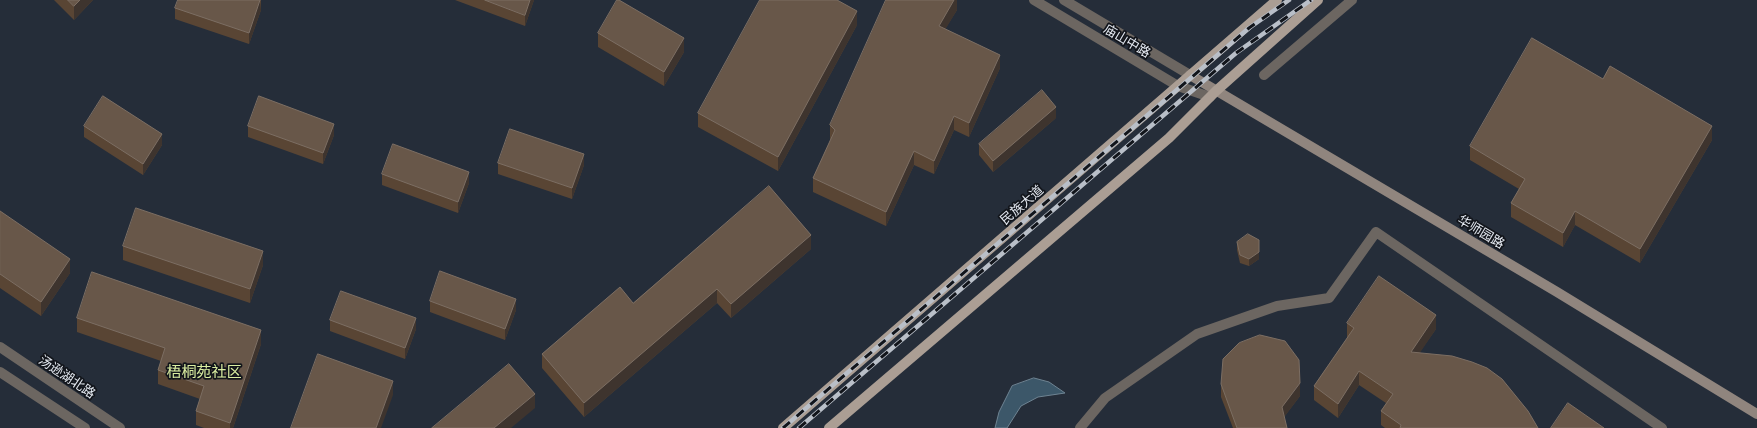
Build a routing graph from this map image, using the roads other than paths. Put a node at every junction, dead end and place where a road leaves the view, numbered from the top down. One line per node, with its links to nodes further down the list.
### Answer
1 (1034, 0): 8 (street, 庙山中路)
2 (1064, 0): 6 (street, 庙山中路)
3 (1277, 0): 6 (main road, 民族大道)
4 (1318, 0): 9 (main road)
5 (1352, 0): 7 (street)
6 (1190, 75): 8 (main road, 民族大道); 9 (main road, 华师园路)
7 (1264, 75)
8 (1178, 86): 9 (street, 庙山中路); 15 (main road, 民族大道)
9 (1213, 94): 12 (main road, 华师园路); 16 (main road)
10 (0, 347): 14 (street, 汤逊湖北路)
11 (0, 372): 13 (street)
12 (1757, 414)
13 (85, 428)
14 (120, 428)
15 (783, 428)
16 (829, 428)
17 (1080, 428): 18 (street)
18 (1662, 428)

